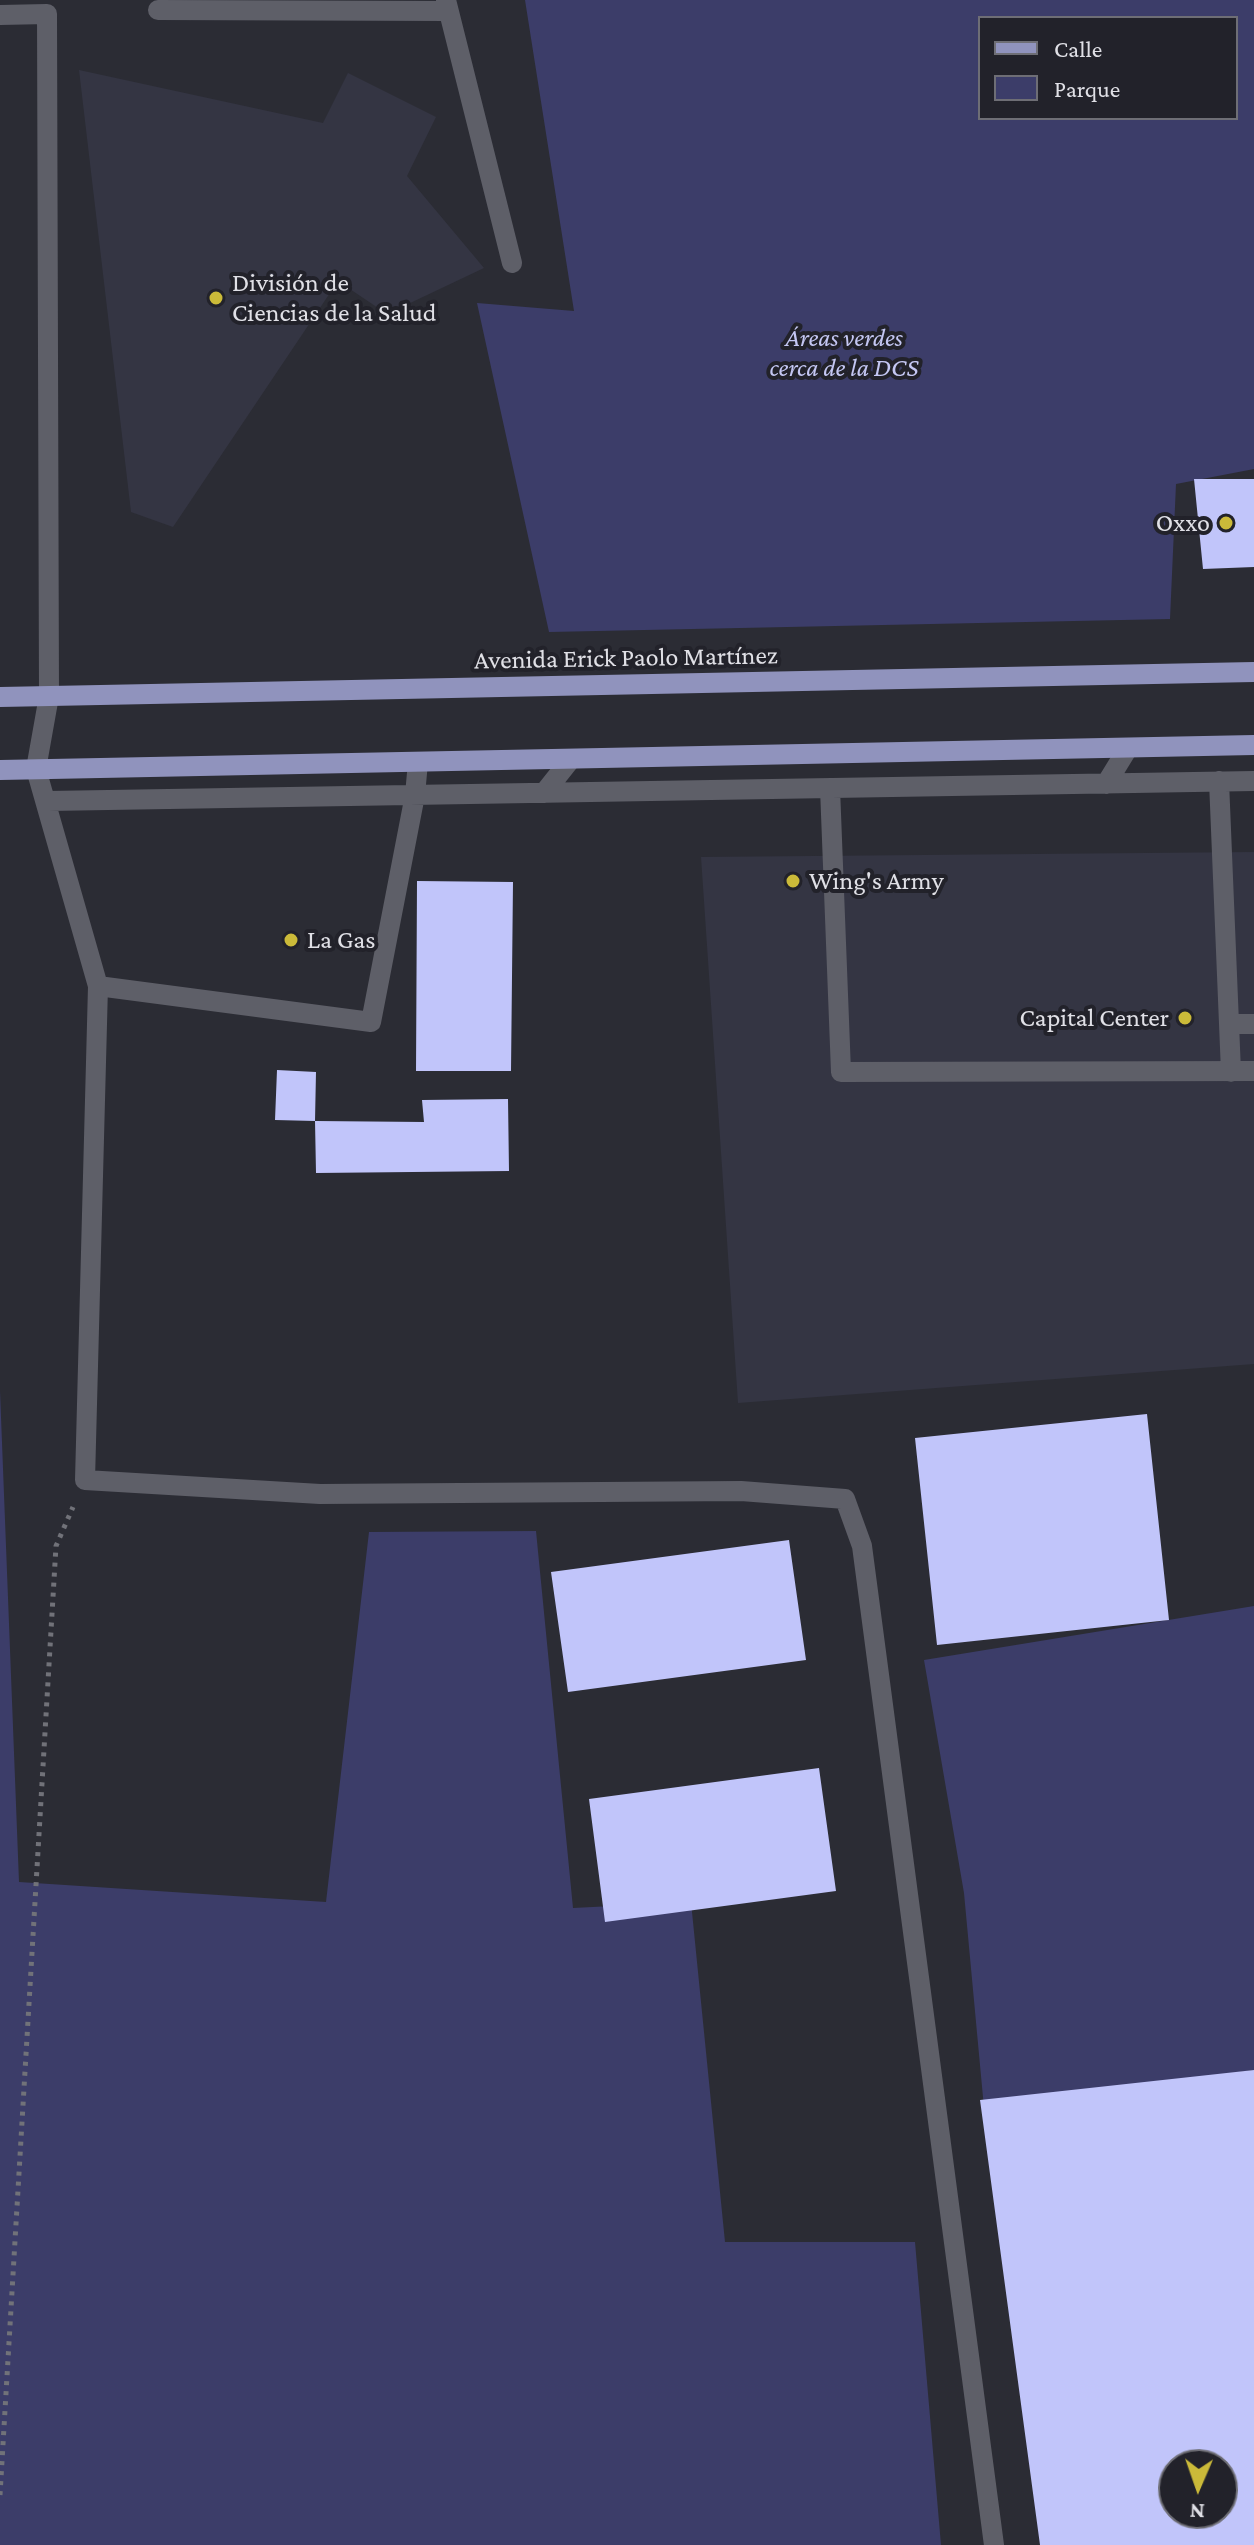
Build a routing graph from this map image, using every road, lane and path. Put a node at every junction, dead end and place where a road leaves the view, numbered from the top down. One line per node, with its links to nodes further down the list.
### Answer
1 (446, 6): 2 (street); 4 (street)
2 (158, 10)
3 (0, 15): 6 (street)
4 (512, 263)
5 (1254, 672): 6 (main road, Avenida Erick Paolo Martínez)
6 (49, 696): 7 (main road, Avenida Erick Paolo Martínez); 12 (street)
7 (0, 697)
8 (1254, 745): 9 (main road)
9 (1128, 748): 10 (main road); 16 (street)
10 (571, 759): 11 (main road); 18 (street)
11 (418, 762): 12 (main road); 19 (street)
12 (36, 769): 13 (main road); 20 (street)
13 (0, 770)
14 (1219, 781): 15 (street); 16 (street); 22 (street)
15 (1254, 781)
16 (1106, 784): 17 (street)
17 (830, 788): 18 (street); 25 (street)
18 (544, 793): 19 (street)
19 (415, 795): 20 (street); 21 (street)
20 (48, 801): 21 (street)
21 (98, 986): 26 (street)
22 (1229, 1024): 23 (street); 25 (street)
23 (1254, 1024)
24 (1254, 1071): 25 (street)
25 (1231, 1072)
26 (85, 1480): 27 (path); 28 (street)
27 (0, 2495)
28 (994, 2545)

